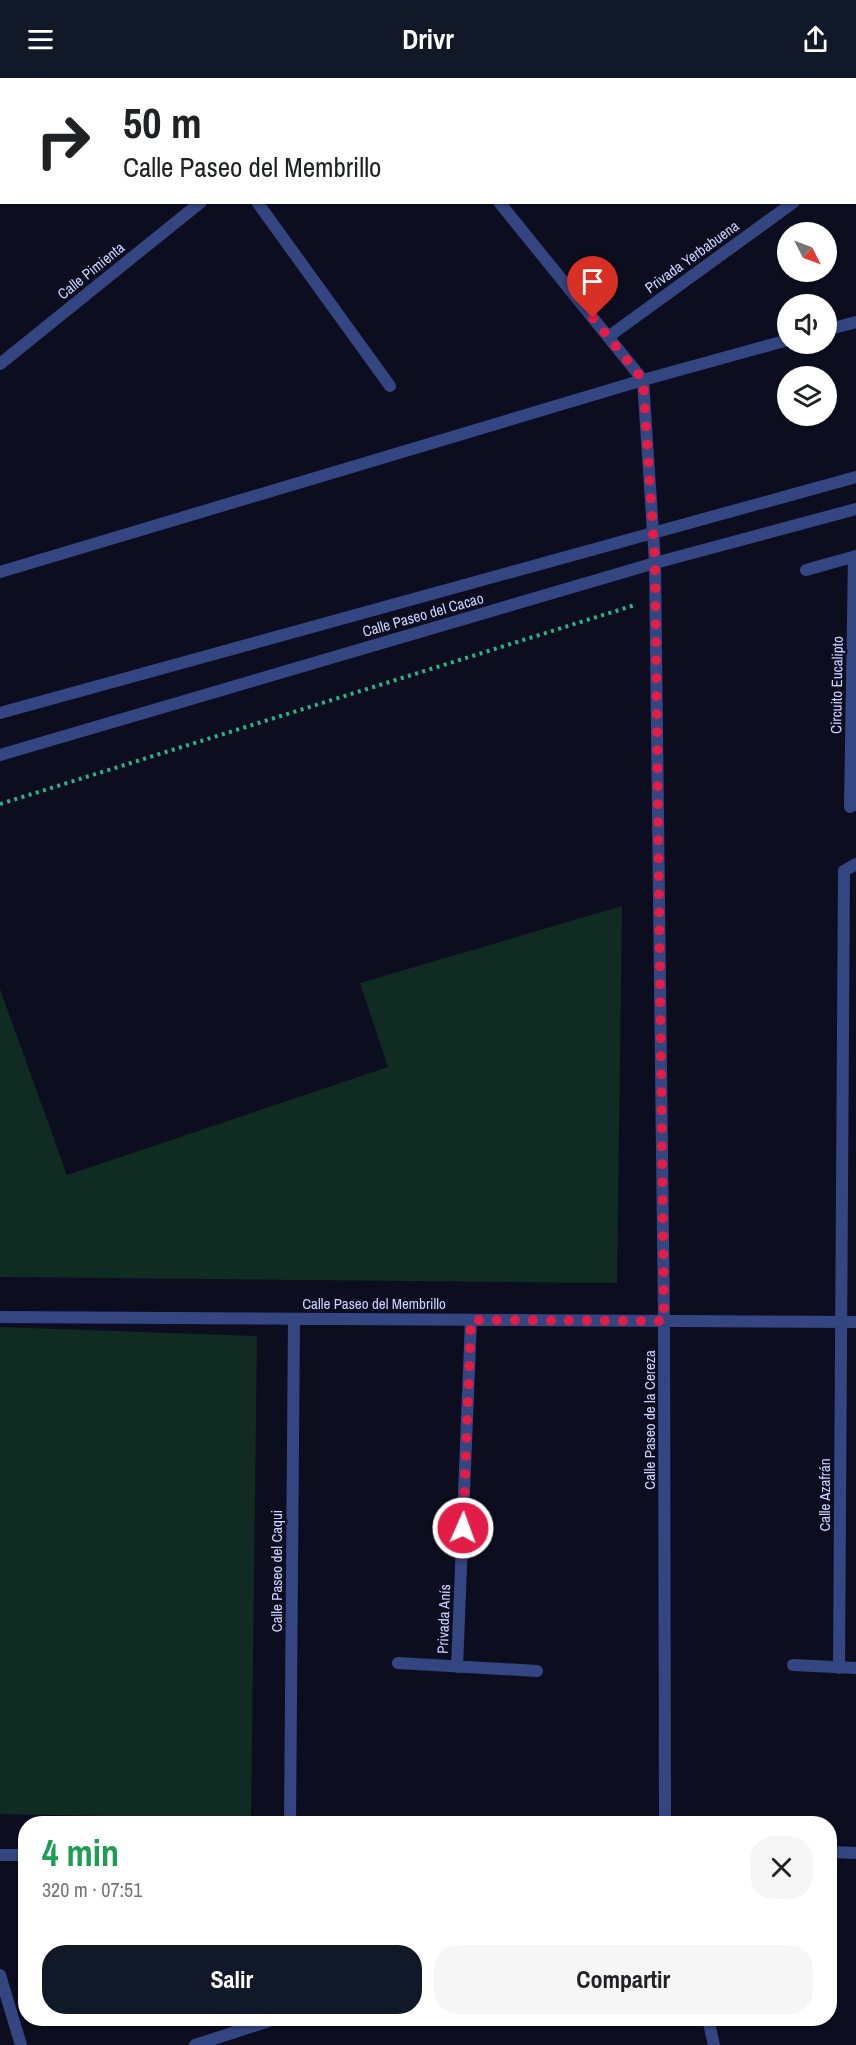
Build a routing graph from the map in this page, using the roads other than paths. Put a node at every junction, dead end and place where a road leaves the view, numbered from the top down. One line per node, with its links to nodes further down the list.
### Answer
1 (199, 204): 9 (street, Calle Pimienta)
2 (258, 204): 11 (street)
3 (791, 204): 7 (street, Privada Yerbabuena)
4 (505, 205): 7 (street)
5 (856, 322): 6 (street)
6 (837, 327)
7 (608, 337): 10 (street)
8 (777, 343): 10 (street)
9 (0, 364)
10 (643, 380): 14 (street, Calle Paseo de la Cereza); 18 (street)
11 (390, 386)
12 (856, 477): 14 (street, Calle Paseo del Cacao)
13 (856, 508): 16 (street, Calle Paseo del Cacao)
14 (654, 534): 16 (street, Calle Paseo de la Cereza); 19 (street, Calle Paseo del Cacao)
15 (855, 556): 17 (street); 21 (street, Circuito Eucalipto)
16 (655, 563): 20 (street, Calle Paseo del Cacao); 26 (street, Calle Paseo de la Cereza)
17 (806, 570)
18 (0, 572)
19 (0, 714)
20 (0, 755)
21 (856, 804)
22 (856, 864): 27 (street, Calle Azafrán)
23 (0, 1317): 24 (street, Calle Paseo del Membrillo)
24 (294, 1319): 25 (street, Calle Paseo del Membrillo); 35 (street, Calle Paseo del Caqui)
25 (471, 1320): 26 (street, Calle Paseo del Membrillo); 31 (street, Privada Anís)
26 (664, 1321): 27 (street, Calle Paseo del Membrillo); 36 (street, Calle Paseo de la Cereza)
27 (840, 1322): 28 (street, Calle Paseo del Membrillo); 32 (street, Calle Azafrán)
28 (856, 1322)
29 (398, 1663): 31 (street)
30 (793, 1665): 32 (street)
31 (457, 1666): 34 (street)
32 (839, 1668): 33 (street)
33 (856, 1668)
34 (537, 1671)
35 (290, 1816)
36 (665, 1816)
37 (837, 1852): 38 (street)
38 (856, 1853)
39 (0, 1855): 40 (street)
40 (18, 1855)
41 (0, 1976): 44 (street)
42 (253, 2026): 45 (street)
43 (710, 2026): 46 (street)
44 (21, 2045)
45 (195, 2045)
46 (714, 2045)

